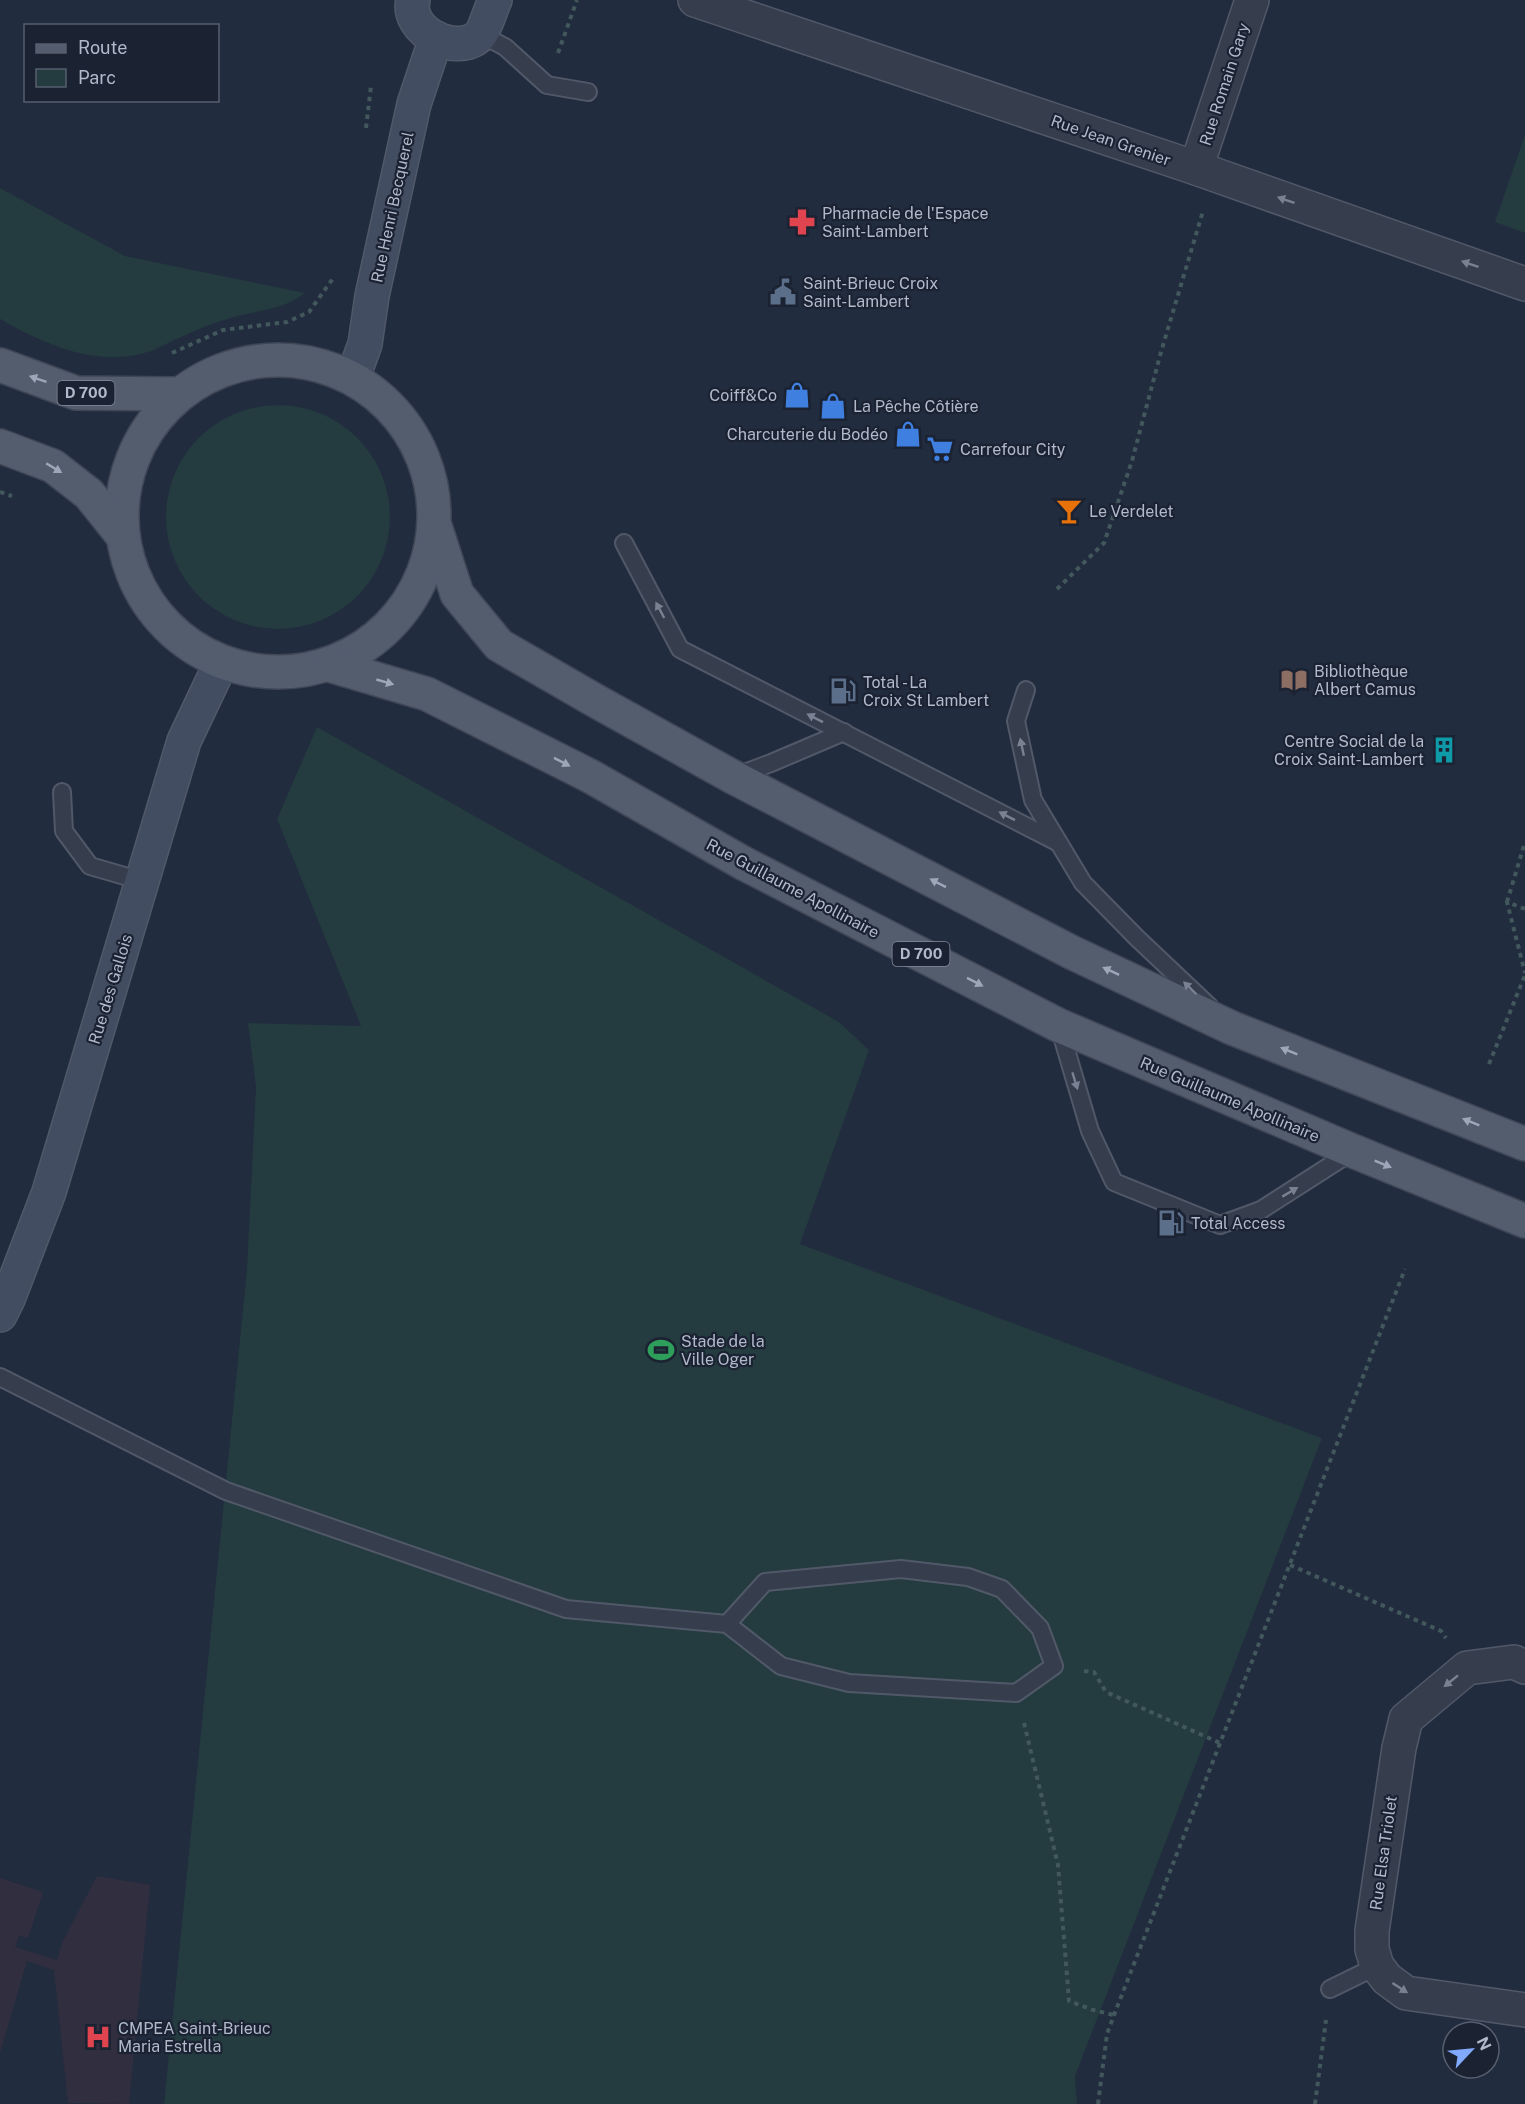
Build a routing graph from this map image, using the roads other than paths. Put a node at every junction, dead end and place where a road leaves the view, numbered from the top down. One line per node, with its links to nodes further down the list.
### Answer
1 (413, 0): 7 (main road)
2 (495, 0): 6 (main road)
3 (695, 0): 5 (street, Rue Jean Grenier)
4 (1252, 0): 9 (street, Rue Romain Gary)
5 (748, 8): 9 (street, Rue Jean Grenier)
6 (480, 34): 7 (main road); 8 (lane)
7 (436, 38): 12 (main road, Rue Henri Becquerel)
8 (588, 92)
9 (1205, 171): 10 (street, Rue Jean Grenier, one-way to 9)
10 (1525, 284)
11 (0, 365): 13 (main road, D 700, one-way to 11)
12 (353, 377): 13 (main road); 15 (main road)
13 (178, 394): 16 (main road)
14 (0, 446): 16 (main road, one-way to 16)
15 (435, 526): 19 (main road); 22 (main road)
16 (121, 534): 18 (main road)
17 (624, 543): 21 (lane, one-way to 17)
18 (221, 663): 19 (main road); 25 (main road, Rue des Gallois)
19 (329, 665): 26 (main road, Rue Guillaume Apollinaire / D 700, one-way to 26)
20 (1026, 690): 24 (lane, one-way to 20)
21 (844, 732): 22 (lane); 24 (lane, one-way to 21)
22 (733, 777): 27 (main road, one-way to 22)
23 (62, 792): 25 (lane)
24 (1059, 843): 27 (lane, one-way to 24)
25 (142, 881): 31 (main road, Rue des Gallois)
26 (1058, 1025): 29 (main road, Rue Guillaume Apollinaire / D 700); 29 (lane, one-way to 29)
27 (1232, 1028): 28 (main road, one-way to 27)
28 (1525, 1144)
29 (1353, 1152): 30 (main road, Rue Guillaume Apollinaire / D 700, one-way to 30)
30 (1525, 1221)
31 (0, 1315)
32 (0, 1377): 33 (lane)
33 (727, 1624): 33 (lane)
34 (1525, 1667): 35 (street, Rue Elsa Triolet, one-way to 35)
35 (1377, 1966): 36 (lane); 37 (street, one-way to 37)
36 (1330, 1989)
37 (1525, 2010)

